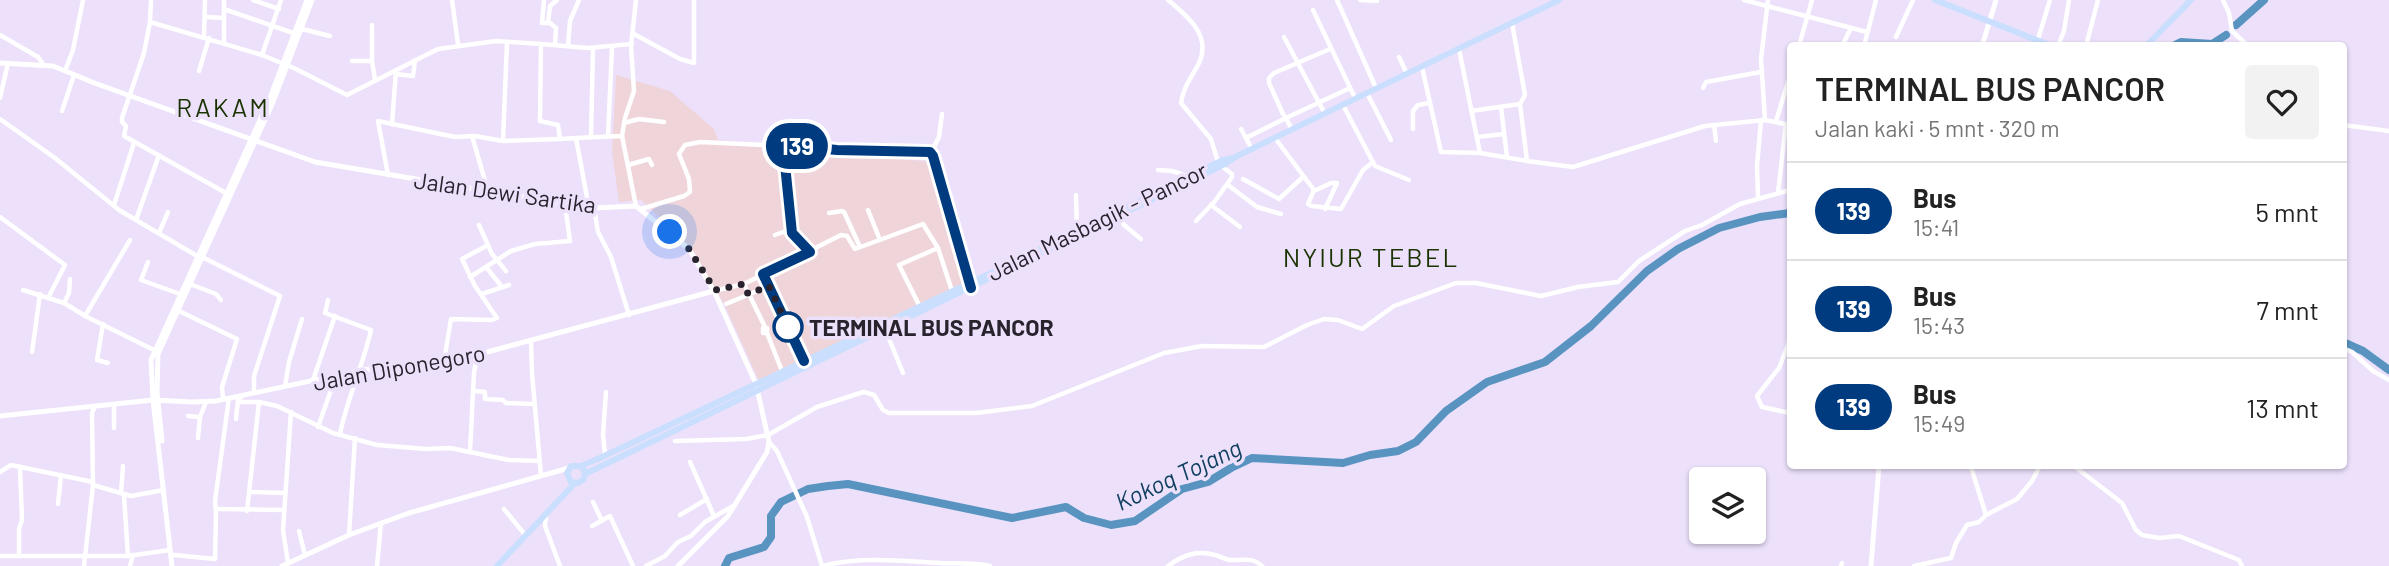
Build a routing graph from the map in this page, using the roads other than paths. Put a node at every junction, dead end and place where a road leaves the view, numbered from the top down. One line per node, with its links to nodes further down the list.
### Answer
1 (83, 0): 88 (street)
2 (151, 0): 41 (street)
3 (205, 0): 38 (street)
4 (224, 0): 34 (street)
5 (253, 0): 35 (street)
6 (281, 0): 35 (street)
7 (309, 0): 48 (street)
8 (452, 0): 68 (street)
9 (544, 0): 42 (street)
10 (557, 0): 42 (street)
11 (579, 0): 72 (street)
12 (636, 0): 49 (street)
13 (694, 0): 49 (street)
14 (1168, 0): 32 (street)
15 (1179, 0): 32 (street)
16 (1337, 0): 98 (street)
17 (1360, 0): 30 (street)
18 (1559, 0): 43 (main road, Jalan Masbagik - Pancor)
19 (1744, 0): 33 (street)
20 (1768, 0): 33 (street)
21 (1812, 0): 37 (street)
22 (1876, 0): 47 (street)
23 (1913, 0): 53 (street)
24 (1935, 0): 40 (main road)
25 (1996, 0): 40 (street)
26 (2050, 0): 55 (street)
27 (2069, 0): 64 (street)
28 (2098, 0): 65 (street)
29 (2191, 0): 66 (main road)
30 (1377, 1)
31 (2224, 2): 67 (street)
32 (1174, 5): 150 (street)
33 (1766, 7): 37 (street); 91 (street)
34 (224, 9): 39 (street); 45 (street)
35 (279, 9): 45 (street)
36 (1313, 10): 75 (street)
37 (1808, 15): 46 (street); 58 (street)
38 (205, 17): 39 (street); 54 (street)
39 (224, 18): 57 (street)
40 (1990, 20): 55 (main road); 61 (street)
41 (150, 22): 54 (street); 100 (street)
42 (548, 23): 71 (street)
43 (1512, 23): 76 (main road, Jalan Masbagik - Pancor); 105 (street)
44 (372, 25): 81 (street)
45 (272, 27): 48 (street); 77 (street)
46 (1851, 27): 47 (street); 59 (street)
47 (1867, 32): 60 (street)
48 (299, 33): 51 (street); 86 (street)
49 (634, 34): 70 (street)
50 (0, 35): 85 (street)
51 (330, 36)
52 (1284, 37): 82 (street)
53 (1896, 37)
54 (206, 38): 57 (street); 89 (street)
55 (2035, 38): 62 (street); 63 (main road)
56 (507, 41): 68 (street); 69 (street); 139 (street)
57 (224, 42): 77 (street)
58 (1800, 42)
59 (1844, 42)
60 (1865, 42)
61 (1983, 42)
62 (2032, 42)
63 (2044, 42)
64 (2060, 42)
65 (2087, 42)
66 (2150, 42)
67 (2243, 42)
68 (458, 44): 79 (street)
69 (541, 44): 71 (street); 136 (street)
70 (632, 44): 73 (street); 116 (street)
71 (555, 45): 72 (street)
72 (568, 46): 74 (street)
73 (612, 47): 74 (street); 129 (street)
74 (593, 48): 131 (street)
75 (1330, 49): 82 (street); 96 (street)
76 (1459, 49): 87 (main road, Jalan Masbagik - Pancor); 109 (street)
77 (262, 55): 86 (street)
78 (1399, 57): 92 (street)
79 (415, 60): 90 (street); 90 (street)
80 (352, 61): 81 (street)
81 (372, 61): 94 (street)
82 (1298, 62): 103 (street); 112 (street)
83 (0, 63): 84 (street, Jalan Dewi Sartika)
84 (8, 63): 85 (street, Jalan Dewi Sartika); 101 (street)
85 (43, 64): 88 (street, Jalan Dewi Sartika)
86 (286, 64): 94 (street); 137 (street)
87 (1422, 67): 92 (main road, Jalan Masbagik - Pancor); 104 (street)
88 (65, 71): 93 (street, Jalan Dewi Sartika)
89 (199, 71)
90 (396, 72): 94 (street); 118 (street)
91 (1761, 72): 97 (street); 114 (street)
92 (1407, 74): 98 (main road, Jalan Masbagik - Pancor)
93 (74, 75): 100 (street, Jalan Dewi Sartika); 108 (street)
94 (376, 79)
95 (1787, 86): 115 (street)
96 (1350, 88): 102 (street); 103 (street)
97 (1703, 88)
98 (1376, 89): 99 (main road, Jalan Masbagik - Pancor)
99 (1367, 93): 102 (main road, Jalan Masbagik - Pancor); 138 (street)
100 (130, 96): 137 (street, Jalan Dewi Sartika); 141 (street)
101 (0, 98)
102 (1355, 99): 106 (main road, Jalan Masbagik - Pancor)
103 (1319, 103): 111 (street); 112 (street)
104 (1430, 103): 123 (street); 145 (street)
105 (1520, 104): 107 (street); 148 (street)
106 (1343, 105): 111 (main road, Jalan Masbagik - Pancor); 149 (street)
107 (1501, 107): 109 (street); 127 (street)
108 (62, 111)
109 (1471, 111): 132 (street)
110 (943, 114): 144 (street)
111 (1325, 114): 124 (main road, Jalan Masbagik - Pancor)
112 (1286, 118): 124 (street); 134 (street)
113 (0, 119): 167 (street)
114 (1763, 120): 115 (street); 119 (street); 166 (street)
115 (1776, 121): 120 (street)
116 (624, 122): 117 (street); 130 (street)
117 (664, 122)
118 (392, 124): 128 (street); 154 (street)
119 (1714, 125): 140 (street); 148 (street)
120 (1787, 125)
121 (2347, 125): 126 (street)
122 (1241, 129): 134 (street)
123 (1413, 129)
124 (1292, 130): 135 (main road, Jalan Masbagik - Pancor)
125 (1787, 131): 163 (street)
126 (2389, 131)
127 (1504, 134): 132 (street); 147 (street)
128 (472, 136): 139 (street); 160 (street)
129 (608, 136): 130 (street); 131 (street)
130 (622, 136): 151 (street)
131 (591, 137): 133 (street)
132 (1477, 137): 145 (street)
133 (576, 138): 136 (street); 171 (street)
134 (1245, 138): 143 (street)
135 (1275, 138): 143 (main road, Jalan Masbagik - Pancor); 156 (street)
136 (560, 139): 139 (street)
137 (254, 140): 154 (street, Jalan Dewi Sartika); 165 (street)
138 (1391, 140)
139 (503, 141)
140 (1716, 141)
141 (134, 142): 146 (street); 167 (street)
142 (783, 145): 144 (street); 170 (street); 185 (street)
143 (1252, 149): 150 (main road, Jalan Masbagik - Pancor)
144 (931, 153): 206 (street)
145 (1480, 153): 147 (street)
146 (159, 155): 165 (street); 179 (street)
147 (1507, 157): 148 (street)
148 (1527, 161)
149 (1373, 162): 158 (street); 173 (street)
150 (1220, 164): 155 (main road, Jalan Masbagik - Pancor); 159 (street); 176 (main road, Jalan Masbagik - Pancor)
151 (628, 165): 152 (street); 170 (street)
152 (652, 165)
153 (1158, 170): 155 (street)
154 (388, 175): 160 (street, Jalan Dewi Sartika)
155 (1188, 177): 176 (main road, Jalan Masbagik - Pancor)
156 (1303, 177): 157 (street); 161 (street)
157 (1243, 179)
158 (1409, 180)
159 (1228, 185): 169 (street); 177 (street)
160 (488, 191): 168 (street, Jalan Dewi Sartika)
161 (1314, 191): 173 (street); 173 (street)
162 (1787, 191): 163 (street)
163 (1777, 193): 166 (street)
164 (1076, 195): 183 (street)
165 (226, 196): 195 (street)
166 (1758, 198): 265 (street)
167 (114, 205): 179 (street)
168 (565, 205): 171 (street, Jalan Dewi Sartika); 196 (street)
169 (1211, 205): 180 (street); 182 (street)
170 (638, 207): 171 (street, Jalan Dewi Sartika); 208 (street)
171 (591, 208): 221 (street)
172 (868, 209): 189 (street)
173 (1325, 209)
174 (168, 212): 184 (street)
175 (829, 213): 192 (street)
176 (1119, 214): 183 (main road, Jalan Masbagik - Pancor); 187 (street); 191 (main road, Jalan Masbagik - Pancor)
177 (1281, 214)
178 (0, 217): 214 (street)
179 (136, 220): 184 (street)
180 (1196, 221)
181 (479, 226): 190 (street)
182 (1240, 227)
183 (1077, 231): 191 (main road, Jalan Masbagik - Pancor)
184 (159, 233): 195 (street)
185 (792, 233): 186 (street); 194 (street)
186 (775, 234)
187 (1142, 239)
188 (130, 240): 222 (street)
189 (880, 240): 192 (street); 193 (street)
190 (488, 245): 196 (street); 201 (street)
191 (1052, 246): 206 (main road, Jalan Masbagik - Pancor)
192 (860, 247): 194 (street, Jalan Diponegoro)
193 (938, 248): 209 (street); 219 (street)
194 (810, 252): 200 (street, Jalan Diponegoro)
195 (200, 257): 203 (street); 211 (street); 246 (street)
196 (497, 261): 198 (street); 199 (street)
197 (148, 262): 211 (street)
198 (486, 267): 201 (street); 212 (street)
199 (506, 271)
200 (763, 274): 204 (street, Jalan Diponegoro); 205 (street)
201 (470, 277): 212 (street)
202 (70, 279): 217 (street)
203 (190, 284): 215 (street); 220 (street)
204 (744, 284): 208 (street, Jalan Diponegoro); 213 (street)
205 (769, 286): 213 (street); 234 (street)
206 (970, 286): 209 (main road, Jalan Masbagik - Pancor); 226 (main road, Jalan Masbagik - Pancor)
207 (23, 290): 210 (street)
208 (715, 290): 221 (street, Jalan Diponegoro); 243 (street)
209 (953, 291): 219 (main road, Jalan Masbagik - Pancor)
210 (40, 294): 214 (street); 231 (street)
211 (180, 294): 220 (street)
212 (482, 294): 233 (street)
213 (748, 294): 218 (street); 237 (street)
214 (49, 296): 217 (street)
215 (221, 300)
216 (328, 300): 223 (street)
217 (64, 303): 222 (street)
218 (726, 304)
219 (920, 307): 234 (main road, Jalan Masbagik - Pancor)
220 (176, 310): 229 (street); 248 (street); 249 (street)
221 (629, 315): 227 (street, Jalan Diponegoro)
222 (85, 316): 225 (street)
223 (335, 316): 236 (street); 241 (street)
224 (302, 320): 242 (street)
225 (103, 324): 229 (street); 235 (street)
226 (885, 329): 238 (street); 243 (main road, Jalan Masbagik - Pancor)
227 (531, 341): 232 (street, Jalan Diponegoro); 253 (street)
228 (1787, 348): 257 (street)
229 (154, 350): 249 (street)
230 (2347, 350): 240 (street)
231 (32, 352)
232 (477, 355): 233 (street, Jalan Diponegoro); 244 (street)
233 (444, 361): 236 (street, Jalan Diponegoro)
234 (804, 361): 237 (main road, Jalan Masbagik - Pancor)
235 (108, 363)
236 (362, 370): 239 (street, Jalan Diponegoro); 264 (street)
237 (782, 372): 243 (main road, Jalan Masbagik - Pancor)
238 (902, 373)
239 (336, 376): 241 (street, Jalan Diponegoro); 262 (street)
240 (2389, 380)
241 (313, 381): 242 (street, Jalan Diponegoro)
242 (285, 386): 246 (street, Jalan Diponegoro)
243 (757, 387): 265 (street); 271 (main road, Jalan Masbagik - Pancor); 283 (main road, Jalan Masbagik - Pancor)
244 (474, 391): 253 (street); 270 (street)
245 (606, 392): 271 (street)
246 (254, 393): 247 (street, Jalan Diponegoro)
247 (242, 396): 248 (street, Jalan Diponegoro); 251 (street)
248 (226, 399): 250 (street, Jalan Diponegoro); 296 (street)
249 (155, 400): 250 (street, Jalan Diponegoro); 254 (street, Jalan Diponegoro); 288 (street); 310 (street)
250 (206, 402): 260 (street)
251 (238, 402): 252 (street); 261 (street)
252 (259, 402): 256 (street); 289 (street)
253 (534, 404): 272 (street)
254 (114, 405): 255 (street, Jalan Diponegoro); 263 (street)
255 (95, 406): 258 (street, Jalan Diponegoro); 286 (street)
256 (291, 412): 262 (street); 290 (street)
257 (1787, 412)
258 (0, 416)
259 (188, 416): 260 (street)
260 (200, 417): 266 (street)
261 (236, 419)
262 (318, 427): 264 (street)
263 (114, 428)
264 (340, 434): 267 (street)
265 (768, 435): 268 (street); 269 (street)
266 (198, 438)
267 (355, 438): 270 (street); 308 (street)
268 (675, 441)
269 (769, 442): 295 (street); 326 (street)
270 (470, 451): 272 (street)
271 (605, 456): 275 (main road, Jalan Masbagik - Pancor)
272 (540, 461): 285 (street)
273 (690, 462): 292 (street)
274 (123, 466): 291 (street)
275 (581, 466): 277 (main road); 283 (main road)
276 (20, 467): 282 (street); 284 (street); 311 (street)
277 (569, 468): 285 (street); 287 (main road)
278 (1879, 469): 330 (street)
279 (1972, 469): 302 (street)
280 (2038, 469): 302 (street)
281 (2078, 469): 332 (street)
282 (0, 472)
283 (585, 474): 287 (main road)
284 (61, 475): 286 (street); 294 (street)
285 (541, 476): 305 (street)
286 (93, 484): 291 (street); 312 (street)
287 (576, 484): 300 (main road)
288 (164, 490): 291 (street); 310 (street)
289 (250, 492): 290 (street); 299 (street)
290 (285, 493): 298 (street)
291 (122, 494): 313 (street)
292 (706, 499): 301 (street); 303 (street)
293 (593, 502): 304 (street)
294 (58, 504)
295 (736, 505): 303 (street); 325 (street)
296 (216, 509): 299 (street); 310 (street)
297 (503, 509): 309 (street)
298 (283, 510): 299 (street); 316 (street)
299 (247, 511)
300 (546, 514): 309 (main road); 322 (street)
301 (680, 515)
302 (1986, 515): 331 (street)
303 (714, 516): 324 (street)
304 (602, 521): 306 (street); 323 (street)
305 (381, 523): 308 (street); 320 (street)
306 (592, 526)
307 (299, 531): 314 (street)
308 (349, 535): 314 (street)
309 (526, 536): 321 (main road)
310 (172, 553): 313 (street); 319 (street)
311 (19, 555): 312 (street); 315 (street)
312 (85, 555): 313 (street); 317 (street)
313 (131, 555): 318 (street)
314 (305, 555): 316 (street)
315 (0, 556)
316 (285, 565)
317 (83, 566)
318 (130, 566)
319 (174, 566)
320 (377, 566)
321 (497, 566)
322 (560, 566)
323 (633, 566)
324 (646, 566)
325 (678, 566)
326 (822, 566): 327 (street)
327 (990, 566)
328 (1168, 566): 329 (street)
329 (1262, 566)
330 (1871, 566)
331 (1914, 566)
332 (2242, 566)

